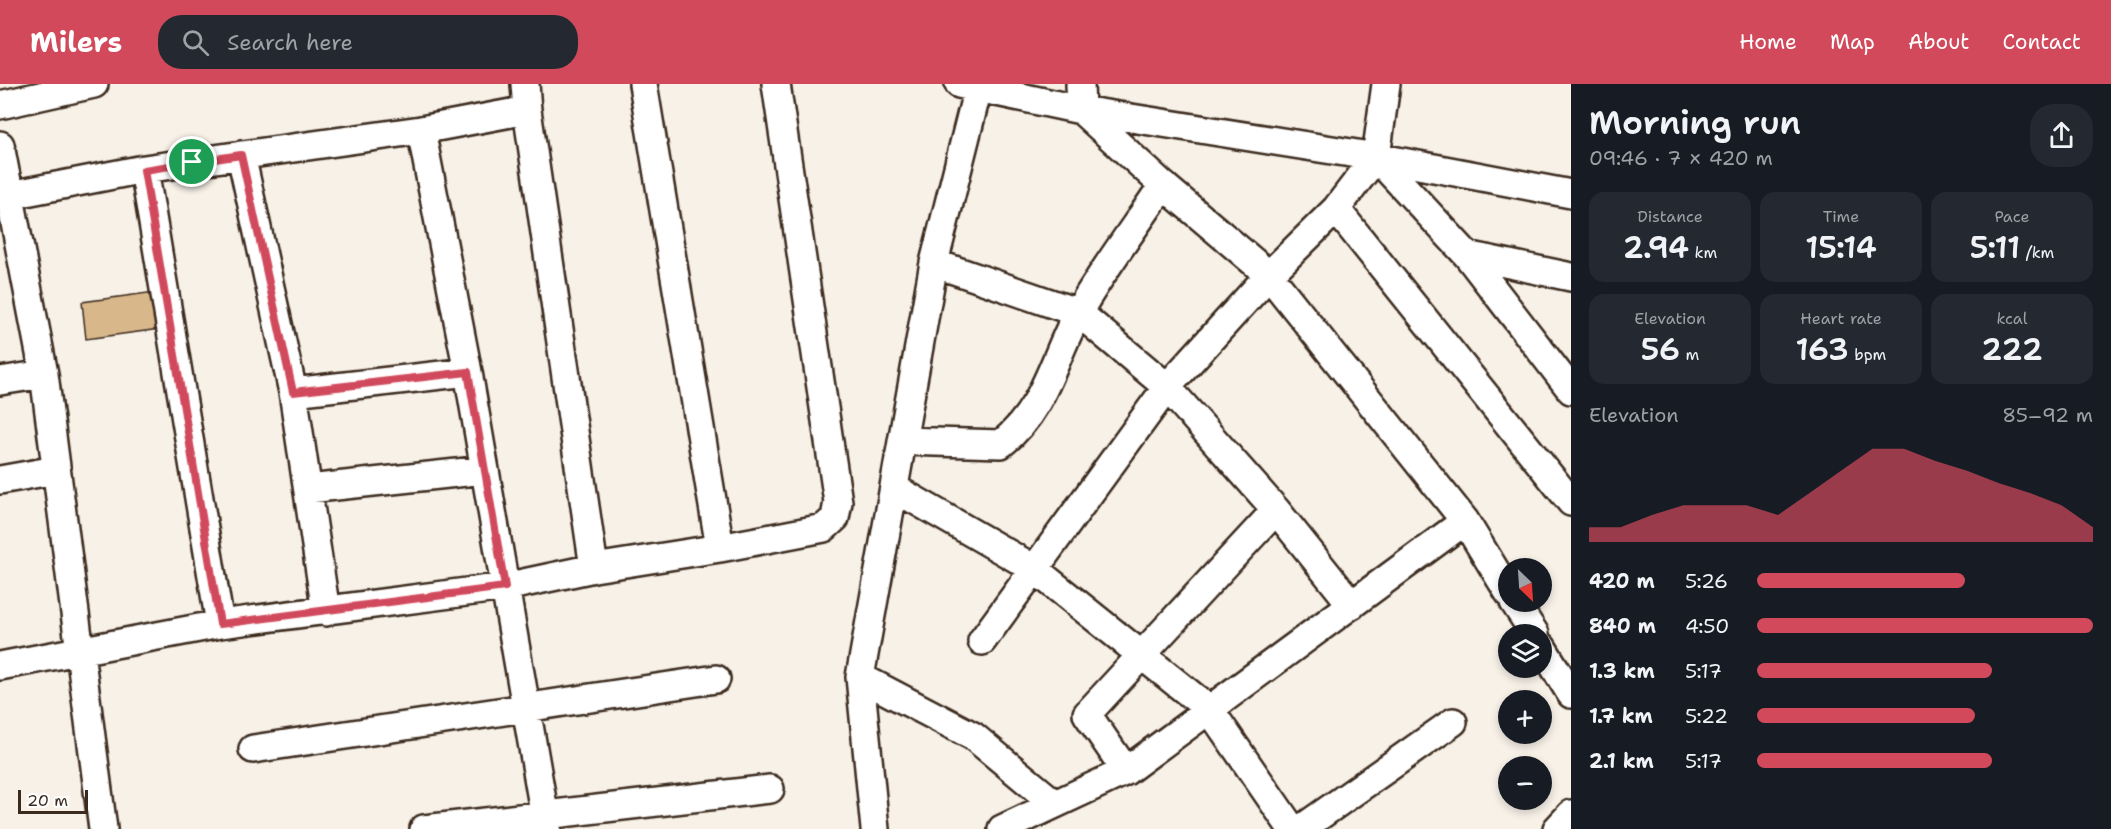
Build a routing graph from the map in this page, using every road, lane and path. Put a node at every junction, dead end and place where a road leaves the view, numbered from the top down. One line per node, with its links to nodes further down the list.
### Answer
1 (94, 84): 8 (street)
2 (643, 84): 38 (street)
3 (776, 84): 38 (street)
4 (1386, 84): 12 (street)
5 (969, 86): 7 (street); 19 (street)
6 (526, 97): 9 (street); 39 (street)
7 (1080, 97): 12 (street); 14 (street)
8 (0, 105)
9 (421, 130): 11 (street); 23 (street)
10 (0, 145): 16 (street)
11 (241, 155): 13 (street); 28 (street)
12 (1376, 157): 15 (street); 17 (street); 18 (street)
13 (144, 170): 16 (street); 45 (street)
14 (1163, 184): 20 (street); 22 (street)
15 (1571, 194)
16 (4, 197): 24 (street)
17 (1336, 209): 20 (street); 35 (street)
18 (1467, 255): 21 (street); 27 (street)
19 (934, 263): 22 (street); 29 (street)
20 (1269, 275): 26 (street); 37 (street)
21 (1571, 277)
22 (1078, 313): 26 (street); 29 (street)
23 (468, 372): 28 (street); 31 (street)
24 (44, 374): 25 (street); 30 (street)
25 (0, 381)
26 (1167, 387): 36 (street); 40 (street)
27 (1571, 390)
28 (293, 392): 34 (street)
29 (902, 441): 33 (street)
30 (56, 470): 32 (street); 47 (street)
31 (485, 470): 34 (street); 42 (street)
32 (0, 480)
33 (894, 488): 40 (street); 51 (street)
34 (308, 489): 44 (street)
35 (1571, 502)
36 (1276, 510): 43 (street); 48 (street)
37 (1466, 521): 41 (street); 43 (street)
38 (720, 548): 39 (street)
39 (594, 568): 42 (street)
40 (1033, 568): 46 (street); 48 (street)
41 (1498, 574)
42 (505, 587): 44 (street); 54 (street)
43 (1352, 605): 55 (street)
44 (326, 612): 45 (street)
45 (220, 624): 47 (street)
46 (982, 641)
47 (80, 650): 50 (street); 64 (street)
48 (1142, 653): 55 (street); 58 (street)
49 (1552, 663): 53 (street)
50 (0, 666)
51 (860, 677): 60 (street); 66 (street)
52 (716, 679): 54 (street)
53 (1571, 694)
54 (526, 708): 57 (street); 62 (street)
55 (1210, 710): 58 (street); 68 (street)
56 (1452, 722): 69 (street)
57 (253, 749)
58 (1126, 771): 60 (street)
59 (770, 789): 62 (street)
60 (1055, 804): 63 (street)
61 (1571, 814): 70 (street)
62 (545, 823): 65 (street)
63 (1033, 823): 67 (street)
64 (103, 829)
65 (424, 829)
66 (875, 829)
67 (1002, 829)
68 (1292, 829)
69 (1301, 829)
70 (1557, 829)

